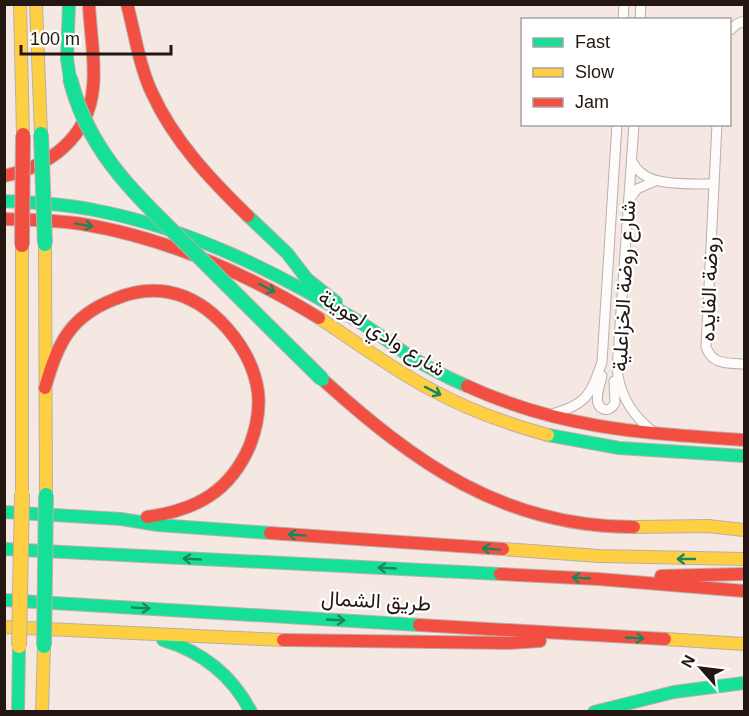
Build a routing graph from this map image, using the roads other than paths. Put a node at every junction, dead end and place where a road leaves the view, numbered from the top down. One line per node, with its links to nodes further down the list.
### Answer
1 (20, 4): 43 (main road, bridge)
2 (36, 4): 22 (main road, bridge)
3 (69, 4): 30 (main road, bridge)
4 (89, 4): 12 (main road)
5 (127, 4): 18 (main road)
6 (744, 21): 7 (street)
7 (731, 29)
8 (617, 126): 20 (street, شارع روضة الخزاعلية)
9 (634, 126): 11 (street, شارع روضة الخزاعلية)
10 (717, 126): 14 (street, روضة الفايده)
11 (631, 161): 13 (street); 15 (street, شارع روضة الخزاعلية)
12 (4, 176)
13 (655, 181): 14 (street); 15 (street)
14 (713, 184): 21 (street, روضة الفايده)
15 (629, 200): 19 (street, شارع روضة الخزاعلية)
16 (4, 201): 18 (main road, شارع وادي لعوينة)
17 (4, 219): 26 (main road, شارع وادي لعوينة, one-way to 26)
18 (360, 322): 23 (main road, شارع وادي لعوينة)
19 (617, 359): 20 (street); 24 (street, شارع روضة الخزاعلية)
20 (602, 362): 23 (street, شارع روضة الخزاعلية)
21 (744, 363)
22 (45, 388): 28 (main road); 44 (main road, bridge)
23 (545, 416): 24 (main road, شارع وادي لعوينة)
24 (656, 434): 25 (main road, شارع وادي لعوينة)
25 (744, 440)
26 (744, 456)
27 (4, 512): 28 (main road)
28 (121, 519): 33 (main road, one-way to 28)
29 (744, 523): 30 (main road)
30 (711, 526): 31 (main road)
31 (744, 530)
32 (4, 549): 35 (main road, طريق الشمال, one-way to 32)
33 (744, 559)
34 (744, 574): 35 (main road)
35 (621, 581): 36 (main road, طريق الشمال)
36 (744, 591)
37 (4, 600): 40 (main road, طريق الشمال, one-way to 40)
38 (4, 627): 39 (main road)
39 (144, 635): 40 (main road); 45 (main road)
40 (588, 635): 41 (main road, طريق الشمال, one-way to 41)
41 (744, 644)
42 (744, 683): 46 (main road)
43 (18, 711)
44 (42, 711)
45 (251, 711)
46 (594, 711)

